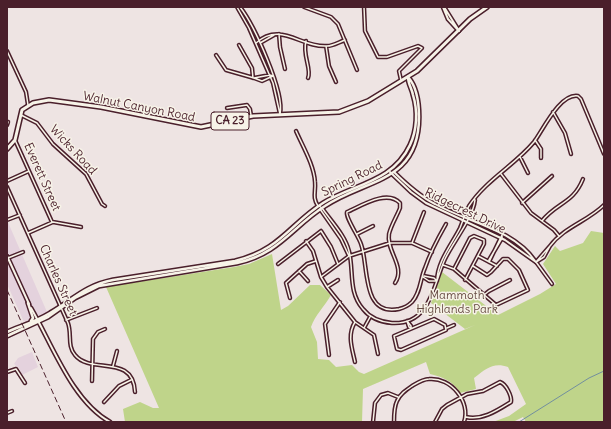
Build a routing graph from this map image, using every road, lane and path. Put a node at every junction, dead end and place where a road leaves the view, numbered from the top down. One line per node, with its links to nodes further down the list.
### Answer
1 (237, 7): 15 (street)
2 (240, 7): 13 (street)
3 (304, 7): 12 (street)
4 (364, 7): 29 (street)
5 (443, 7): 7 (street)
6 (487, 7): 7 (main road, Walnut Canyon Road / CA 23)
7 (459, 30): 25 (main road, Walnut Canyon Road / CA 23)
8 (280, 34): 9 (street); 14 (street); 20 (street)
9 (274, 35): 10 (street); 11 (street)
10 (267, 36): 11 (street); 13 (street)
11 (269, 39): 13 (street)
12 (345, 40): 17 (street); 21 (street)
13 (259, 42): 15 (street); 24 (street)
14 (306, 42): 17 (street); 27 (street)
15 (256, 43): 22 (street)
16 (239, 45): 26 (street)
17 (326, 46): 30 (street)
18 (7, 52): 31 (street)
19 (216, 55): 26 (street)
20 (285, 69)
21 (357, 70)
22 (270, 75): 23 (street); 24 (street)
23 (260, 76): 26 (street); 28 (street)
24 (272, 77): 28 (street); 34 (street)
25 (408, 77): 29 (main road, Walnut Canyon Road / CA 23); 48 (main road, Spring Road)
26 (253, 78): 28 (street)
27 (308, 78)
28 (260, 81)
29 (402, 81): 34 (main road, Walnut Canyon Road / CA 23)
30 (336, 82)
31 (28, 105): 35 (main road); 36 (main road, Walnut Canyon Road / CA 23)
32 (227, 108): 36 (street)
33 (553, 112): 41 (street); 43 (street); 44 (street)
34 (280, 114): 36 (main road, Walnut Canyon Road / CA 23)
35 (20, 115): 40 (main road); 58 (street, Wicks Road)
36 (251, 116)
37 (8, 122): 38 (street)
38 (7, 125)
39 (296, 131): 59 (street)
40 (15, 140): 42 (main road); 47 (street, Everett Street)
41 (535, 140): 45 (street); 46 (street)
42 (7, 149)
43 (571, 154)
44 (604, 154)
45 (520, 157): 49 (street); 50 (street)
46 (541, 158)
47 (29, 171): 53 (street); 66 (street, Everett Street)
48 (392, 172): 59 (main road, Spring Road); 62 (street, Ridgecrest Drive)
49 (528, 173)
50 (500, 174): 55 (street); 56 (street)
51 (552, 176): 56 (street)
52 (583, 179): 65 (street)
53 (7, 181)
54 (7, 187): 61 (street, Charles Street)
55 (475, 200): 62 (street); 64 (street)
56 (522, 204): 65 (street)
57 (604, 205): 73 (street)
58 (105, 206)
59 (320, 208): 81 (street); 108 (main road, Spring Road)
60 (424, 212): 76 (street)
61 (20, 215): 63 (street); 70 (street, Charles Street)
62 (463, 219): 64 (street, Ridgecrest Drive); 100 (street)
63 (7, 220)
64 (467, 220): 72 (street, Ridgecrest Drive); 74 (street, Ridgecrest Drive); 89 (street)
65 (542, 221): 73 (street)
66 (52, 222): 69 (street); 70 (street)
67 (446, 224): 79 (street)
68 (373, 226): 71 (street)
69 (81, 227)
70 (28, 233): 108 (street, Charles Street)
71 (357, 234): 77 (street); 80 (street)
72 (502, 235): 74 (street); 86 (street, Ridgecrest Drive)
73 (559, 236): 86 (street)
74 (501, 238): 85 (street); 86 (street, Ridgecrest Drive)
75 (306, 241): 84 (street); 87 (street); 88 (street)
76 (412, 243): 77 (street); 79 (street)
77 (390, 244): 80 (street); 101 (street)
78 (23, 252): 83 (street)
79 (432, 252): 94 (street)
80 (364, 253): 81 (street); 94 (street)
81 (350, 256): 88 (street); 110 (street)
82 (478, 256): 85 (street); 90 (street); 92 (street)
83 (8, 257): 107 (street)
84 (316, 260): 93 (street); 95 (street)
85 (489, 261): 91 (street)
86 (536, 262): 102 (street, Ridgecrest Drive)
87 (278, 264)
88 (338, 264): 95 (street)
89 (443, 265): 92 (street); 100 (street)
90 (473, 266): 91 (street); 97 (street)
91 (497, 266): 104 (street)
92 (454, 269): 97 (street)
93 (299, 271): 99 (street); 105 (street)
94 (422, 276): 100 (street); 100 (street)
95 (320, 277): 103 (street)
96 (338, 280): 103 (street)
97 (466, 280): 104 (street)
98 (510, 280): 104 (street)
99 (308, 281)
100 (437, 281): 113 (street)
101 (395, 283)
102 (552, 284)
103 (327, 287): 106 (street)
104 (484, 295)
105 (290, 298)
106 (340, 301): 115 (street); 125 (street)
107 (28, 303): 111 (street); 114 (main road)
108 (60, 307): 111 (main road, Spring Road); 112 (street, Charles Street)
109 (97, 308): 112 (street)
110 (370, 317): 113 (street); 117 (street)
111 (38, 320): 114 (main road, Spring Road); 122 (main road, Spring Road); 140 (street)
112 (66, 320): 127 (street, Charles Street)
113 (408, 320): 118 (street)
114 (30, 322): 121 (main road, Spring Road)
115 (355, 322): 117 (street); 126 (street)
116 (454, 325): 119 (street)
117 (364, 328): 124 (street)
118 (411, 328): 119 (street); 119 (street)
119 (447, 328)
120 (105, 329): 127 (street)
121 (7, 332)
122 (7, 336)
123 (117, 351): 128 (street)
124 (378, 354)
125 (329, 355)
126 (355, 362)
127 (93, 364): 128 (street, Charles Street); 131 (street)
128 (113, 366): 130 (street, Charles Street)
129 (7, 372): 132 (street)
130 (131, 380): 133 (street); 136 (street)
131 (92, 381)
132 (25, 383)
133 (135, 392)
134 (398, 397): 135 (street); 141 (street); 142 (street)
135 (461, 397): 139 (street); 139 (street); 143 (street)
136 (104, 402)
137 (12, 411): 138 (street)
138 (7, 413)
139 (466, 417): 144 (street)
140 (110, 422)
141 (373, 422)
142 (394, 422)
143 (435, 422)
144 (464, 422)

